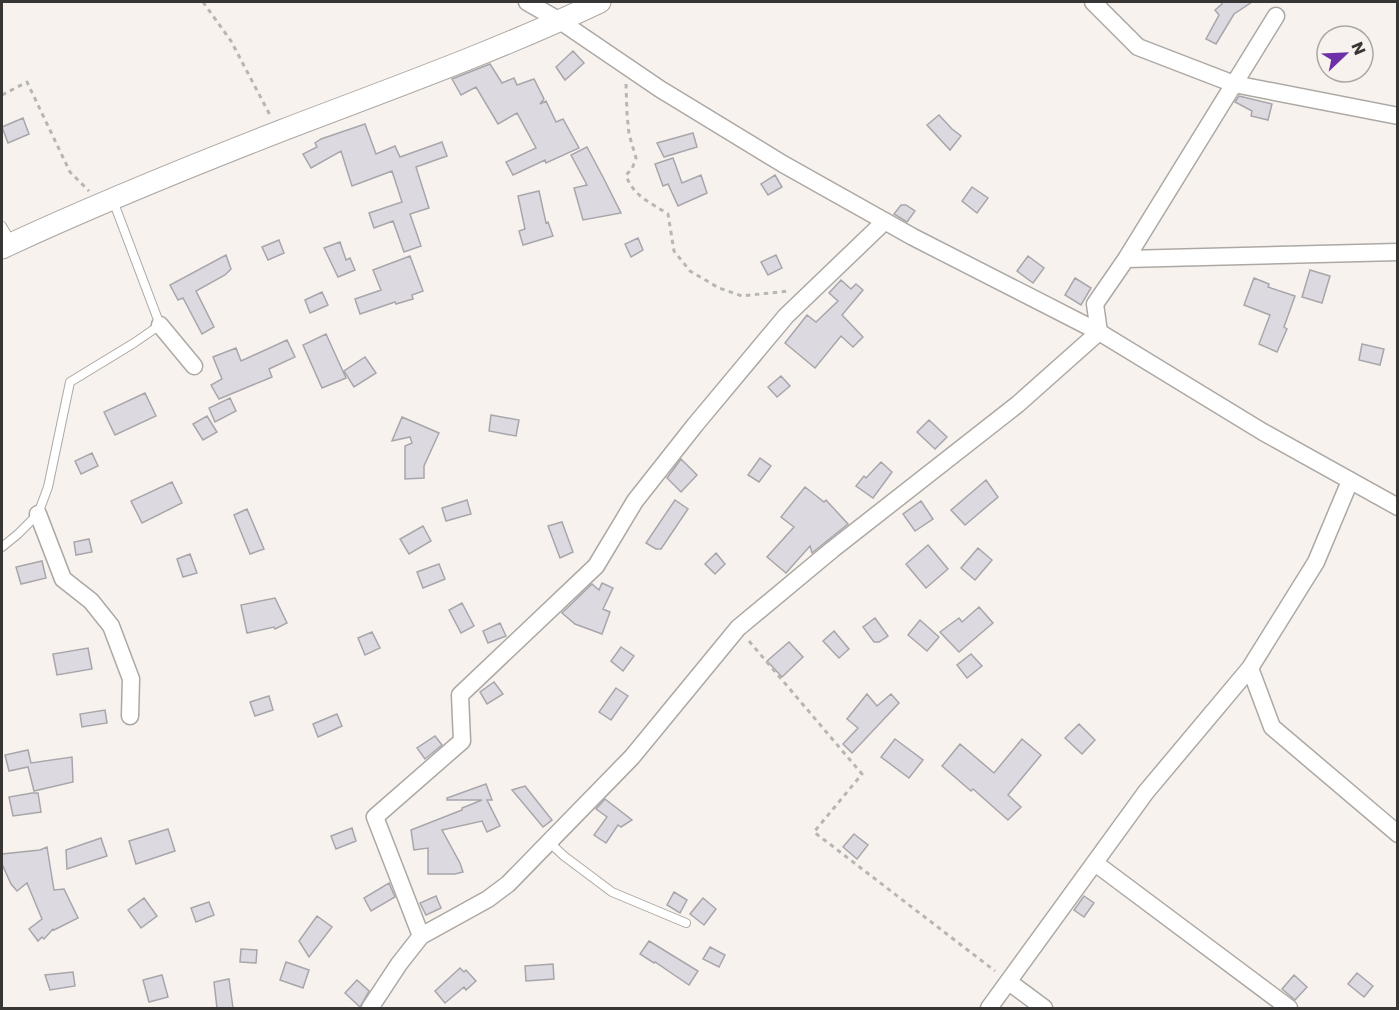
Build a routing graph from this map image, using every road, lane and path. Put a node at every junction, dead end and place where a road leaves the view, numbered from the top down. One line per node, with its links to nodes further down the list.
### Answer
1 (203, 2): 11 (path)
2 (527, 2): 6 (street)
3 (600, 2): 6 (street)
4 (1093, 2): 8 (street)
5 (1276, 16): 8 (street)
6 (560, 21): 7 (street); 11 (street)
7 (626, 66): 13 (street); 17 (path)
8 (1233, 84): 10 (street); 16 (street)
9 (2, 95): 12 (path)
10 (1398, 116)
11 (279, 132): 12 (street)
12 (107, 200): 14 (street); 18 (lane)
13 (885, 221): 17 (street); 19 (street)
14 (5, 239)
15 (1398, 252): 16 (street)
16 (1126, 259): 19 (street)
17 (819, 285): 32 (street)
18 (160, 325): 20 (street); 23 (lane)
19 (1100, 332): 21 (street); 25 (street)
20 (194, 366)
21 (1350, 481): 22 (street); 26 (street)
22 (1398, 507)
23 (38, 514): 24 (lane); 27 (street)
24 (2, 547)
25 (738, 628): 29 (street); 33 (path)
26 (1250, 668): 28 (street); 30 (street)
27 (130, 716)
28 (1398, 834)
29 (548, 841): 31 (lane); 32 (street)
30 (1095, 863): 33 (street); 37 (street)
31 (686, 923)
32 (421, 936): 34 (street)
33 (1009, 982): 35 (street); 36 (street)
34 (370, 1008)
35 (989, 1008)
36 (1044, 1008)
37 (1289, 1008)

